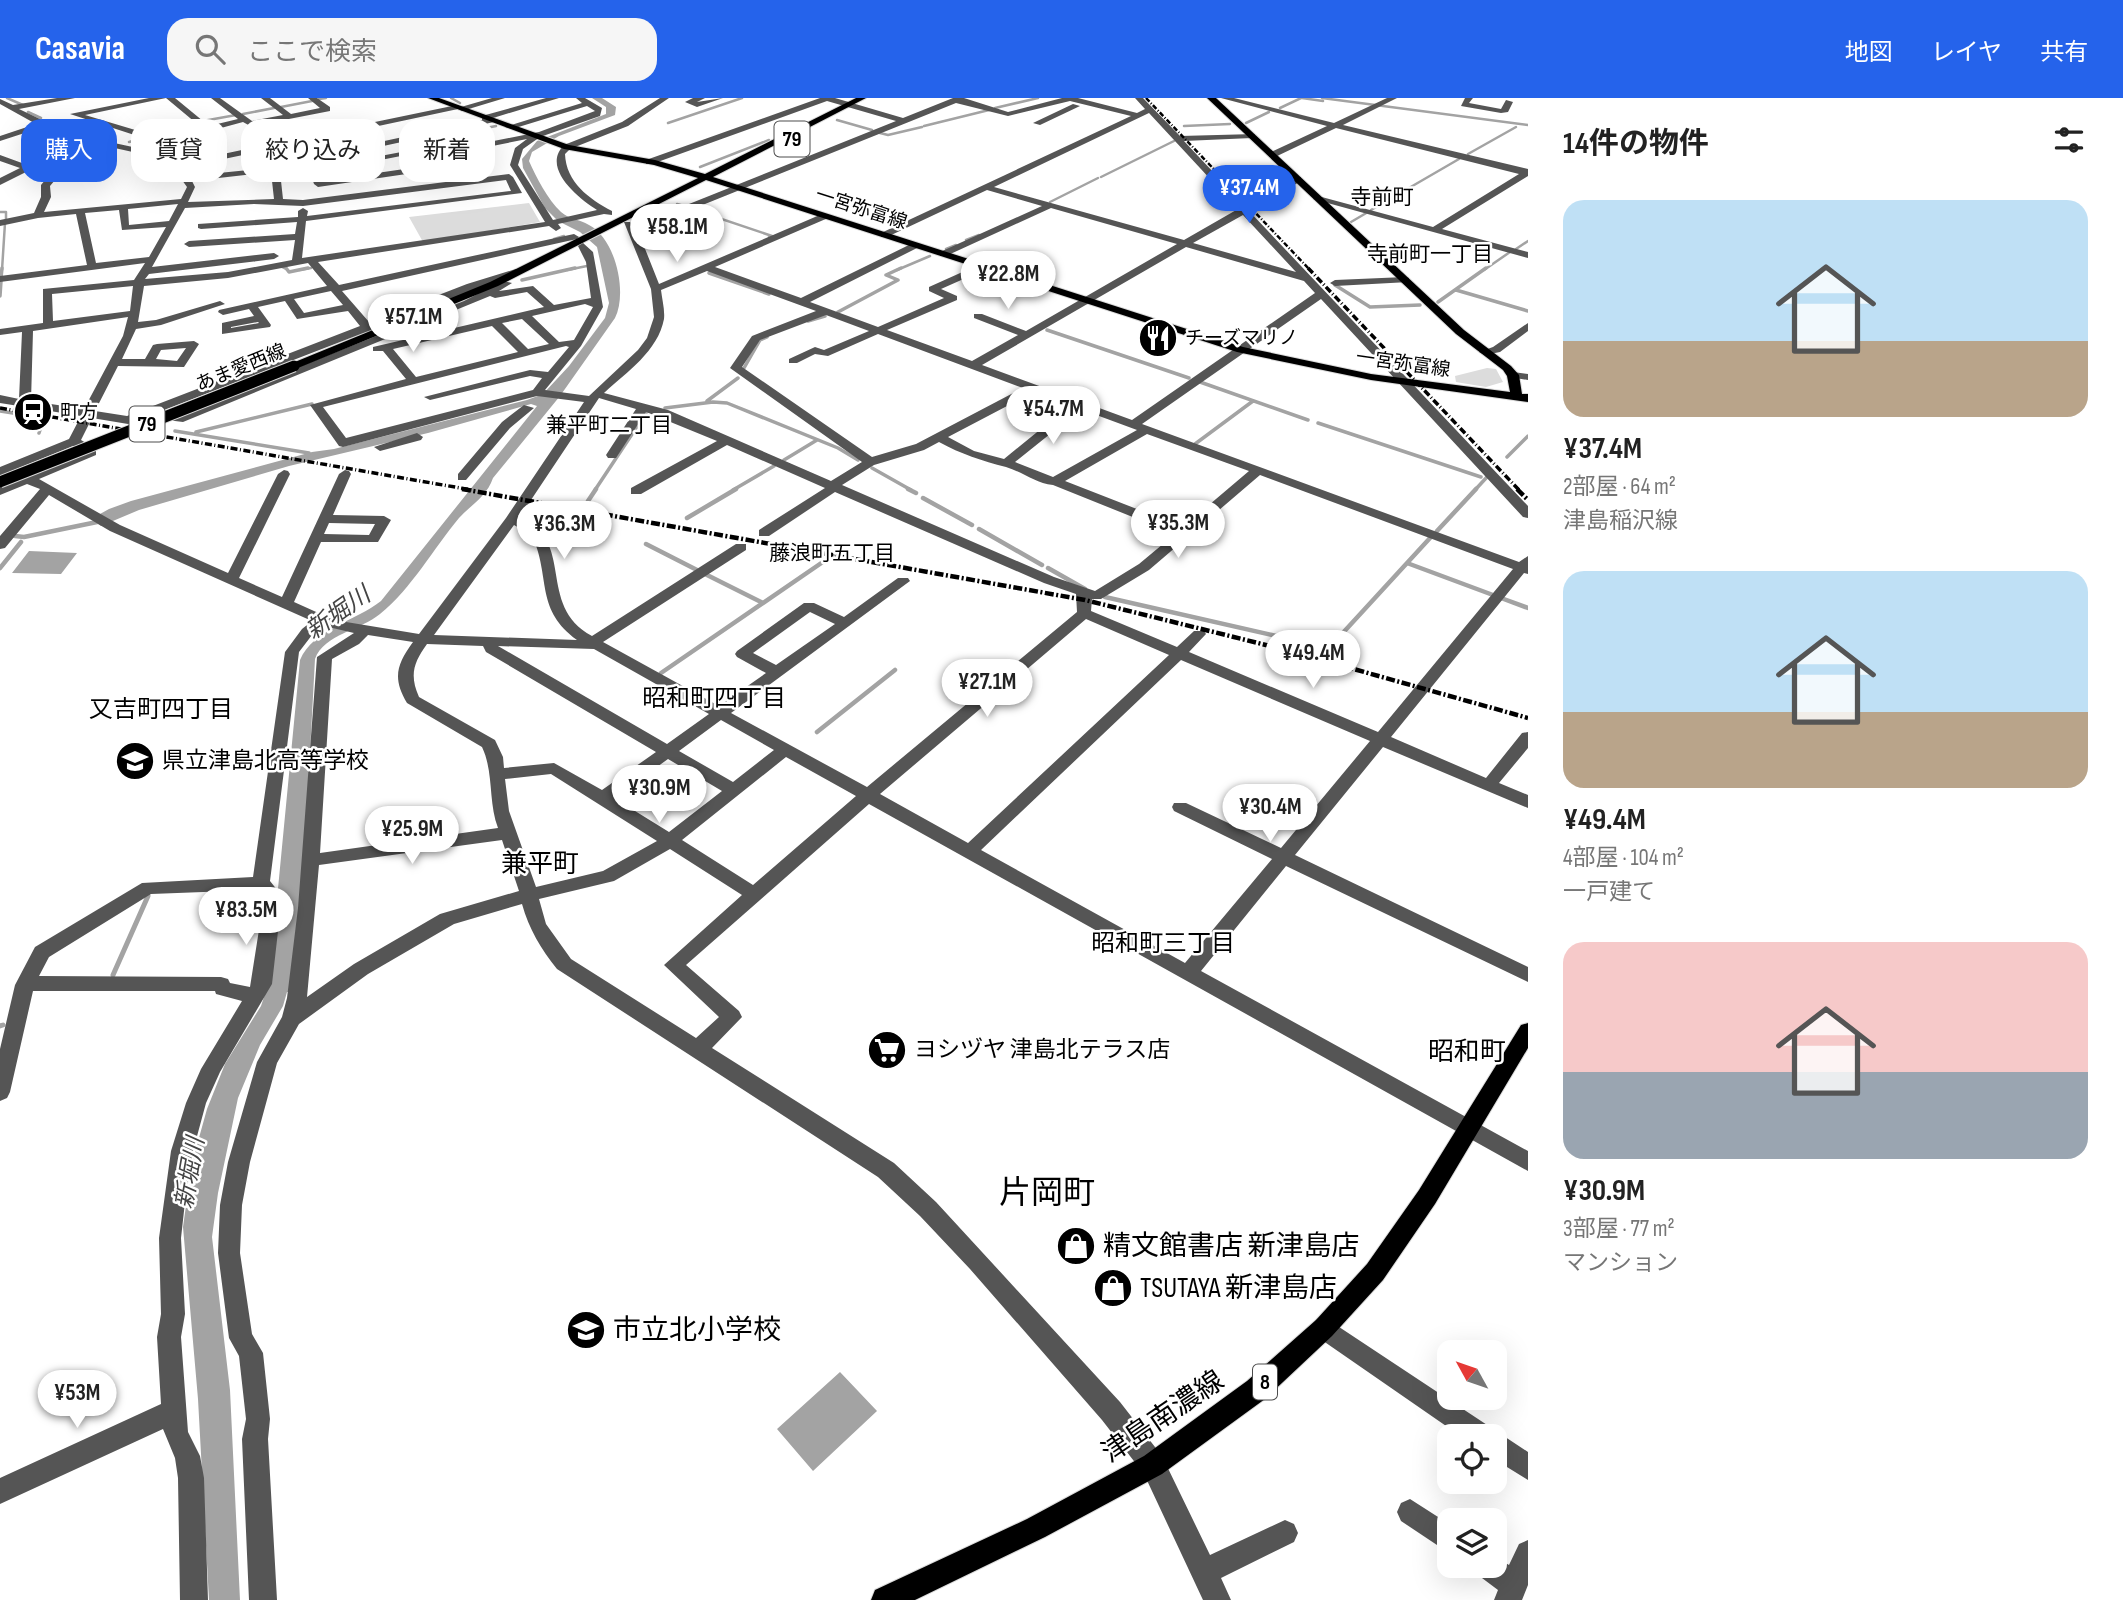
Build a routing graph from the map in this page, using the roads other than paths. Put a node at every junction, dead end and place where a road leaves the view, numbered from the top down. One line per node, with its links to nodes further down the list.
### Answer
1 (71, 98): 33 (street)
2 (90, 98): 34 (street)
3 (162, 98): 34 (street)
4 (170, 98): 44 (street)
5 (215, 98): 45 (street)
6 (265, 98): 39 (street)
7 (312, 98): 39 (street)
8 (432, 98): 27 (main road, 一宮弥富線)
9 (501, 98): 32 (street)
10 (555, 98): 41 (street)
11 (580, 98): 28 (street)
12 (665, 98): 67 (street)
13 (701, 98): 14 (street)
14 (719, 98)
15 (827, 98): 29 (street); 74 (street)
16 (871, 98): 29 (main road, 79)
17 (1070, 98): 23 (street); 30 (street)
18 (1139, 98): 36 (street)
19 (1211, 98): 25 (main road)
20 (1393, 98): 53 (street)
21 (1469, 98): 26 (street)
22 (1486, 98): 26 (street)
23 (957, 99): 49 (street)
24 (0, 101): 33 (street)
25 (1222, 102): 53 (street); 61 (main road)
26 (1509, 102): 31 (street)
27 (444, 103): 32 (main road, 一宮弥富線); 40 (street)
28 (589, 103): 55 (street); 63 (street)
29 (856, 103): 49 (street); 78 (main road, 79)
30 (1086, 103): 38 (street); 52 (street)
31 (1520, 104)
32 (461, 105): 41 (main road, 一宮弥富線); 51 (street)
33 (11, 108): 35 (street); 42 (street)
34 (103, 109): 37 (street)
35 (0, 110)
36 (1150, 110): 38 (street); 50 (street)
37 (67, 116): 43 (street); 57 (street)
38 (1139, 116): 50 (street); 86 (street)
39 (290, 117): 46 (street)
40 (370, 118): 47 (street)
41 (485, 118): 48 (street); 55 (main road, 一宮弥富線); 59 (street)
42 (37, 119)
43 (58, 119)
44 (196, 119)
45 (245, 119)
46 (274, 119)
47 (365, 119)
48 (481, 119)
49 (902, 120): 85 (street)
50 (1161, 121): 65 (street)
51 (385, 123)
52 (1037, 123)
53 (1336, 125): 71 (street); 77 (street)
54 (385, 128): 59 (street)
55 (513, 128): 58 (street); 63 (main road, 一宮弥富線)
56 (21, 132): 64 (street)
57 (131, 133)
58 (495, 133)
59 (395, 134): 60 (street); 62 (street)
60 (399, 136)
61 (1252, 136): 65 (street); 71 (main road)
62 (385, 137)
63 (536, 137): 66 (street); 67 (main road, 一宮弥富線); 101 (street)
64 (0, 139)
65 (1177, 139): 96 (street)
66 (495, 144)
67 (567, 147): 74 (main road, 一宮弥富線); 97 (street)
68 (241, 152): 69 (street)
69 (237, 153): 70 (street); 72 (street)
70 (227, 155)
71 (1272, 155): 79 (main road)
72 (241, 156)
73 (0, 158): 75 (street)
74 (649, 162): 78 (main road, 一宮弥富線)
75 (21, 165)
76 (21, 171): 80 (street)
77 (1528, 173): 106 (street)
78 (709, 178): 85 (main road, 一宮弥富線); 104 (main road, 79)
79 (1298, 179): 87 (main road); 96 (street)
80 (0, 182)
81 (49, 182): 98 (street)
82 (188, 182): 90 (street)
83 (278, 182): 88 (street)
84 (434, 186): 89 (street); 89 (street); 91 (street)
85 (735, 187): 99 (main road, 一宮弥富線); 104 (street)
86 (986, 187): 93 (street); 107 (street)
87 (1318, 199): 106 (street); 128 (main road)
88 (279, 202): 91 (street); 92 (street)
89 (444, 202): 100 (street)
90 (183, 203): 92 (street); 94 (street); 103 (street)
91 (303, 203): 100 (street)
92 (208, 204): 105 (street)
93 (1051, 205): 111 (street); 114 (street)
94 (123, 206): 95 (street); 103 (street)
95 (80, 210): 98 (street); 121 (street)
96 (1244, 210): 111 (street); 126 (street)
97 (605, 211): 101 (street); 104 (street)
98 (38, 215): 102 (street)
99 (825, 216): 107 (main road, 一宮弥富線); 123 (street)
100 (303, 219): 105 (street); 108 (street)
101 (549, 222): 109 (street); 113 (street)
102 (0, 223)
103 (173, 223): 117 (street)
104 (627, 224): 109 (main road, 79); 133 (street)
105 (201, 226): 110 (street)
106 (1436, 229): 115 (street)
107 (884, 235): 112 (main road, 一宮弥富線)
108 (300, 237): 110 (street); 116 (street)
109 (580, 241): 125 (main road, 79); 131 (street); 138 (street)
110 (189, 244): 120 (street)
111 (1185, 244): 126 (street); 137 (street)
112 (916, 245): 114 (main road, 一宮弥富線); 139 (street)
113 (407, 246): 118 (street); 119 (street)
114 (943, 254): 122 (main road, 一宮弥富線)
115 (1528, 255)
116 (297, 258): 119 (street); 120 (street); 135 (street)
117 (153, 259): 121 (street); 124 (street)
118 (418, 259)
119 (311, 260): 131 (street)
120 (180, 266): 124 (street)
121 (92, 267): 127 (street)
122 (982, 267): 137 (main road, 一宮弥富線); 154 (street)
123 (709, 268): 133 (street); 139 (street)
124 (145, 271): 130 (street)
125 (516, 275): 132 (street); 152 (street)
126 (1307, 278): 134 (street)
127 (0, 279)
128 (1405, 280): 129 (street); 161 (main road)
129 (1335, 283)
130 (139, 284): 135 (street); 144 (street); 149 (street)
131 (335, 288): 136 (street); 141 (street)
132 (491, 288): 142 (street); 158 (street); 201 (main road, あま愛西線 / 79, bridge)
133 (656, 289): 177 (street)
134 (1322, 293): 160 (street); 171 (street)
135 (190, 295): 140 (street); 150 (street)
136 (287, 298): 140 (street); 141 (street)
137 (1086, 300): 156 (street); 160 (main road, 一宮弥富線)
138 (597, 302): 142 (street); 157 (street)
139 (801, 302): 143 (street)
140 (252, 306): 147 (street)
141 (350, 307): 152 (street)
142 (552, 309): 145 (street)
143 (826, 312): 154 (street); 192 (street)
144 (135, 313): 149 (street); 150 (street)
145 (524, 315): 148 (street); 159 (street)
146 (978, 316): 156 (street)
147 (261, 318)
148 (495, 322): 158 (street); 162 (street)
149 (48, 325): 153 (street)
150 (132, 326): 165 (street)
151 (1528, 326): 161 (street)
152 (367, 327): 172 (street)
153 (28, 328): 155 (street); 180 (street)
154 (880, 331): 163 (street); 166 (street)
155 (0, 332)
156 (1027, 335): 166 (street)
157 (577, 344): 159 (street); 167 (street)
158 (382, 345): 170 (street); 174 (street)
159 (557, 346): 162 (street)
160 (1241, 350): 171 (main road, 一宮弥富線); 186 (street)
161 (1485, 352): 168 (main road)
162 (527, 354): 170 (street)
163 (793, 361)
164 (149, 362): 165 (street)
165 (114, 363): 184 (street)
166 (972, 366): 173 (street)
167 (551, 376): 175 (street); 176 (street)
168 (1513, 376): 169 (street); 178 (main road)
169 (1528, 377)
170 (415, 382): 175 (street); 185 (street)
171 (1407, 383): 178 (main road, 一宮弥富線); 206 (street)
172 (220, 384): 174 (street); 182 (street)
173 (1031, 388): 183 (street); 187 (street)
174 (240, 395): 182 (street)
175 (430, 397): 185 (street)
176 (531, 397): 177 (street); 185 (street); 190 (street); 198 (street)
177 (594, 397): 181 (street); 208 (street)
178 (1522, 397)
179 (0, 399): 180 (street)
180 (25, 403): 184 (street)
181 (643, 407): 188 (street); 191 (street)
182 (156, 409): 184 (street)
183 (1089, 409): 186 (street); 193 (street)
184 (87, 414): 189 (street)
185 (446, 417)
186 (1138, 427): 194 (street); 200 (street)
187 (938, 436): 192 (street); 193 (street)
188 (727, 440): 202 (street); 205 (street)
189 (74, 441): 195 (street); 199 (street)
190 (380, 447)
191 (612, 455)
192 (870, 462): 202 (street)
193 (1005, 464): 200 (street)
194 (1257, 471): 209 (street); 214 (street)
195 (0, 472): 199 (street)
196 (284, 474): 215 (street)
197 (345, 474): 207 (street)
198 (462, 477)
199 (26, 480): 203 (street); 204 (street)
200 (1055, 481): 209 (street)
201 (0, 482)
202 (835, 486): 210 (street); 217 (street)
203 (48, 488): 212 (street); 215 (street)
204 (0, 491)
205 (636, 491)
206 (1528, 514)
207 (324, 519): 211 (street); 211 (street)
208 (511, 520): 224 (street); 226 (street)
209 (1184, 532): 217 (street)
210 (764, 533)
211 (316, 538): 218 (street)
212 (0, 545)
213 (741, 547): 226 (street)
214 (1526, 566): 231 (street)
215 (230, 580): 218 (street)
216 (903, 581): 221 (street)
217 (1083, 593): 219 (street)
218 (286, 604): 220 (street)
219 (1084, 613): 227 (street); 237 (street)
220 (326, 622): 222 (street); 246 (street)
221 (845, 623): 228 (street); 228 (street)
222 (360, 630): 224 (street); 245 (street)
223 (1199, 634): 227 (street)
224 (424, 639): 225 (street); 234 (street)
225 (489, 641): 226 (street); 233 (street)
226 (592, 644): 229 (street)
227 (1178, 653): 231 (street); 243 (street)
228 (777, 673): 229 (street)
229 (720, 714): 232 (street); 233 (street)
230 (1528, 737): 235 (street)
231 (1381, 739): 235 (street); 244 (street)
232 (785, 750): 236 (street); 237 (street)
233 (668, 752): 236 (street); 238 (street)
234 (496, 774): 238 (street); 241 (street)
235 (1489, 785): 239 (street)
236 (734, 790): 242 (street)
237 (867, 796): 243 (street); 247 (street)
238 (603, 799): 242 (street)
239 (1528, 802)
240 (1180, 807): 244 (street)
241 (508, 833): 245 (street); 248 (street)
242 (668, 842): 247 (street); 248 (street)
243 (969, 852): 249 (street)
244 (1283, 858): 249 (street); 250 (street)
245 (311, 860): 253 (street)
246 (261, 883): 251 (street); 252 (street)
247 (754, 894): 256 (street)
248 (530, 897): 253 (street); 256 (street)
249 (1188, 973): 258 (street)
250 (1528, 975)
251 (26, 983): 252 (street); 255 (street)
252 (255, 996): 261 (street)
253 (292, 1018): 275 (street)
254 (1528, 1031): 258 (main road, 津島南濃線 / 8)
255 (7, 1033): 257 (street)
256 (698, 1049): 264 (street)
257 (0, 1092)
258 (1468, 1129): 259 (street); 260 (main road, 津島南濃線 / 8)
259 (1528, 1162)
260 (1324, 1328): 262 (street); 264 (main road, 津島南濃線 / 8)
261 (174, 1412): 266 (street); 274 (street)
262 (1465, 1424)
263 (1507, 1453): 265 (street)
264 (1153, 1465): 271 (street); 276 (main road, 津島南濃線 / 8)
265 (1528, 1467)
266 (0, 1491)
267 (1410, 1512): 268 (street)
268 (1437, 1531)
269 (1285, 1533): 271 (street)
270 (1528, 1553): 273 (street)
271 (1204, 1572): 277 (street)
272 (1498, 1578): 273 (street)
273 (1511, 1593)
274 (194, 1600)
275 (263, 1600)
276 (884, 1600)
277 (1217, 1600)

